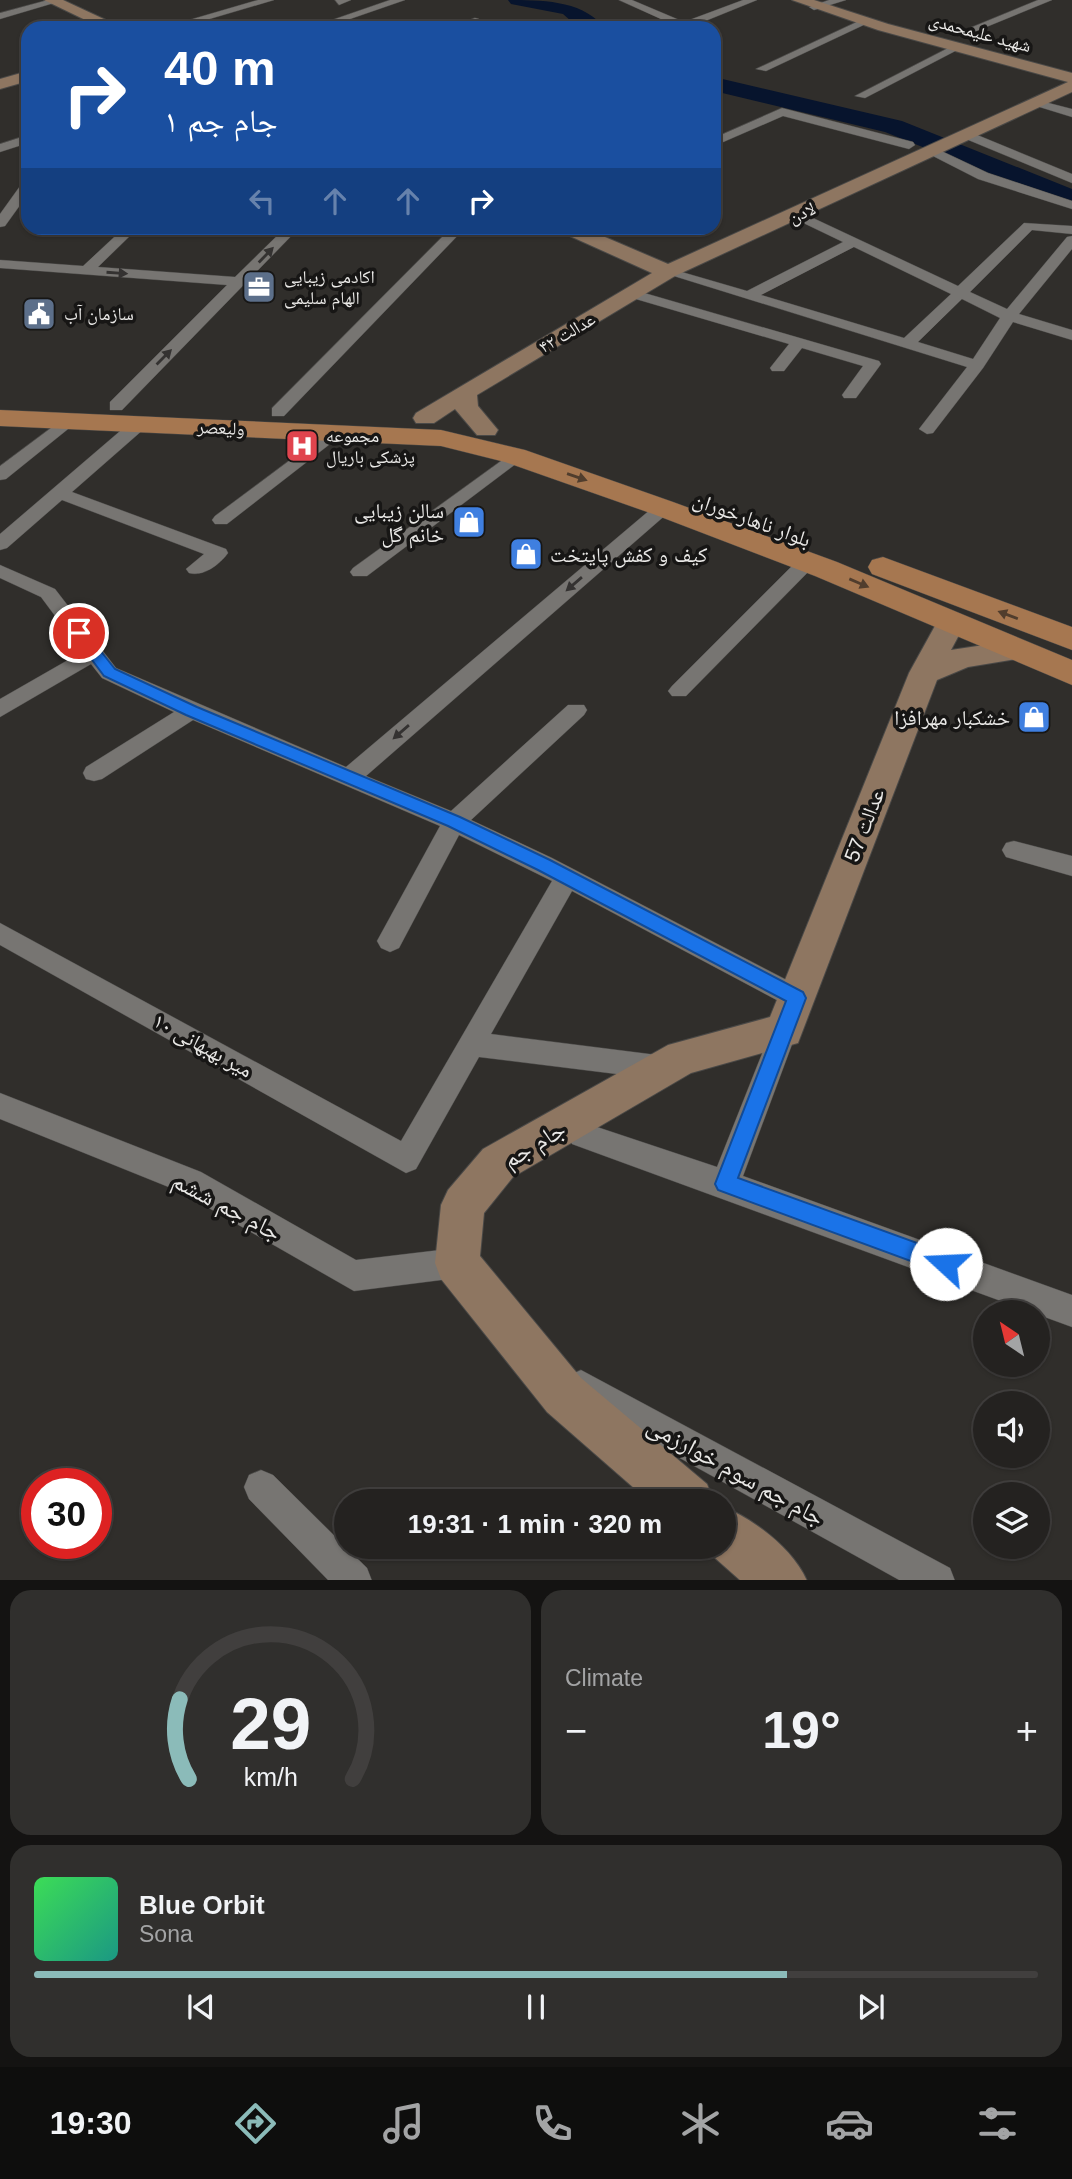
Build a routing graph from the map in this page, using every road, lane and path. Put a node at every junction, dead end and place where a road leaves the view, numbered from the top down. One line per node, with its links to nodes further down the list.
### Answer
1 (54, 0): 9 (street); 10 (main road)
2 (270, 0): 11 (street)
3 (400, 0): 12 (street)
4 (624, 0): 13 (street)
5 (751, 0): 14 (street)
6 (841, 0): 8 (street)
7 (1047, 0): 16 (street)
8 (806, 3): 15 (main road, شهید علیمحمدی)
9 (0, 16)
10 (100, 21)
11 (193, 21)
12 (336, 21)
13 (668, 21)
14 (696, 21)
15 (865, 22): 17 (main road, شهید علیمحمدی); 18 (street)
16 (970, 30)
17 (958, 47): 20 (main road, شهید علیمحمدی); 23 (street)
18 (762, 69)
19 (21, 78): 21 (main road)
20 (1072, 78)
21 (0, 84)
22 (1072, 86): 24 (main road)
23 (861, 96)
24 (1037, 103): 25 (street); 26 (main road)
25 (1072, 113)
26 (966, 137): 31 (main road, لادن); 32 (street)
27 (721, 139): 29 (street)
28 (21, 141): 30 (street)
29 (909, 145)
30 (0, 148)
31 (935, 152): 34 (street); 35 (main road, لادن)
32 (1072, 179)
33 (21, 194): 36 (street)
34 (1072, 205)
35 (798, 215): 43 (street); 46 (main road, لادن)
36 (0, 223)
37 (1072, 230): 49 (street)
38 (124, 235): 45 (street)
39 (285, 235): 47 (street, one-way to 39)
40 (451, 235): 48 (street)
41 (584, 235): 46 (main road)
42 (1072, 240): 52 (street)
43 (854, 242): 49 (street); 51 (street)
44 (0, 264): 45 (street)
45 (87, 270): 47 (street, one-way to 47)
46 (668, 272): 50 (main road, عدالت ۴۲); 51 (street)
47 (239, 282): 60 (street, one-way to 47)
48 (400, 288): 61 (street)
49 (960, 292): 52 (street); 55 (street)
50 (634, 294): 54 (street); 58 (main road, عدالت ۴۲)
51 (748, 296): 55 (street)
52 (1009, 316): 53 (street); 56 (street)
53 (1072, 335)
54 (799, 342): 57 (street); 59 (street)
55 (907, 344): 56 (street)
56 (977, 365): 66 (street)
57 (778, 368)
58 (465, 392): 65 (main road, عدالت ۴۲); 67 (main road)
59 (850, 395)
60 (116, 406): 61 (main road, ولیعصر); 62 (main road, ولیعصر)
61 (278, 412): 65 (main road, ولیعصر)
62 (1, 414): 63 (main road, ولیعصر)
63 (67, 421): 64 (main road, ولیعصر); 70 (street)
64 (139, 424): 68 (main road, ولیعصر); 71 (street)
65 (433, 428): 67 (main road, بلوار ناهارخوران); 68 (main road, ولیعصر); 69 (main road, بلوار ناهارخوران)
66 (927, 429)
67 (486, 430): 79 (main road, بلوار ناهارخوران)
68 (333, 433): 73 (street)
69 (515, 456): 72 (main road, بلوار ناهارخوران, one-way to 72); 78 (street)
70 (0, 475)
71 (59, 493): 74 (street); 76 (street)
72 (663, 508): 75 (main road, بلوار ناهارخوران); 90 (street, one-way to 90)
73 (221, 520)
74 (0, 544)
75 (807, 562): 79 (main road, بلوار ناهارخوران, one-way to 79); 85 (street)
76 (196, 569)
77 (0, 571): 82 (street)
78 (360, 572)
79 (959, 610): 80 (main road, بلوار ناهارخوران, one-way to 79); 81 (main road, بلوار ناهارخوران); 83 (main road, عدالت 57)
80 (1072, 639)
81 (1017, 650): 83 (main road); 84 (main road, بلوار ناهارخوران)
82 (95, 653): 86 (street); 88 (street)
83 (923, 673): 97 (main road, عدالت 57)
84 (1072, 673)
85 (679, 691)
86 (0, 709)
87 (576, 710): 91 (street)
88 (191, 711): 89 (street); 90 (street)
89 (94, 773)
90 (351, 776): 91 (street)
91 (454, 822): 94 (street); 96 (street)
92 (1014, 850): 93 (street)
93 (1072, 866)
94 (567, 877): 97 (street); 98 (street)
95 (0, 933): 98 (street, ۱۰ میر بهبهانی)
96 (390, 940)
97 (791, 1014): 99 (main road, جام جم); 102 (street)
98 (472, 1044): 99 (street)
99 (664, 1068): 103 (main road, جام جم)
100 (0, 1106): 103 (street, جام جم ششم)
101 (582, 1135): 102 (street)
102 (725, 1184): 104 (street)
103 (457, 1263): 105 (main road)
104 (1072, 1311)
105 (536, 1360): 107 (main road); 111 (street, جام جم سوم خوارزمی)
106 (261, 1487): 109 (street)
107 (674, 1489)
108 (736, 1542): 110 (main road)
109 (354, 1580)
110 (781, 1580)
111 (937, 1580)

